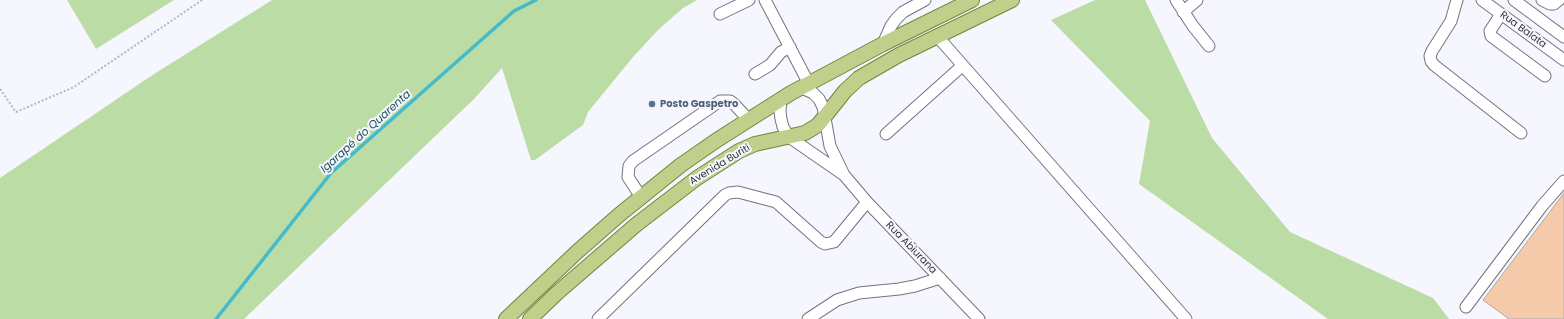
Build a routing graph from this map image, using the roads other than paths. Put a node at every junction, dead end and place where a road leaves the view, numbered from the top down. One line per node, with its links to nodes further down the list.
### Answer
1 (749, 0): 14 (street)
2 (766, 0): 20 (street)
3 (925, 0): 18 (street)
4 (972, 0): 18 (main road, Avenida Buriti)
5 (1012, 0): 16 (main road, Avenida Buriti)
6 (1176, 0): 13 (street)
7 (1197, 0): 13 (street)
8 (1482, 0): 15 (street, Rua Balata)
9 (1514, 0): 17 (street)
10 (1542, 0): 11 (street)
11 (1559, 0)
12 (1453, 2): 29 (street)
13 (1183, 12): 19 (street)
14 (720, 14)
15 (1501, 14): 21 (street, Rua Balata); 24 (street)
16 (937, 36): 22 (street); 27 (main road, Avenida Buriti)
17 (1564, 37)
18 (883, 44): 25 (main road, Avenida Buriti)
19 (1209, 46)
20 (790, 47): 23 (street); 25 (street)
21 (1563, 58)
22 (962, 66): 30 (street); 43 (street)
23 (755, 74)
24 (1545, 76)
25 (806, 86): 26 (main road, Avenida Buriti); 27 (street, Rua Abiurana)
26 (781, 100): 28 (main road, Avenida Buriti); 31 (street)
27 (825, 117): 31 (main road, Avenida Buriti); 32 (street, Rua Abiurana)
28 (748, 119): 34 (main road, Avenida Buriti); 34 (street)
29 (1522, 133)
30 (886, 134)
31 (789, 137): 32 (street, Rua Abiurana); 39 (main road, Avenida Buriti)
32 (844, 175): 35 (street, Rua Abiurana)
33 (1564, 181): 37 (street)
34 (641, 198): 38 (main road, Avenida Buriti)
35 (867, 202): 36 (street, Rua Abiurana); 40 (street)
36 (940, 278): 41 (street); 42 (street, Rua Abiurana)
37 (1466, 307)
38 (506, 319)
39 (530, 319)
40 (598, 319)
41 (808, 319)
42 (980, 319)
43 (1186, 319)

